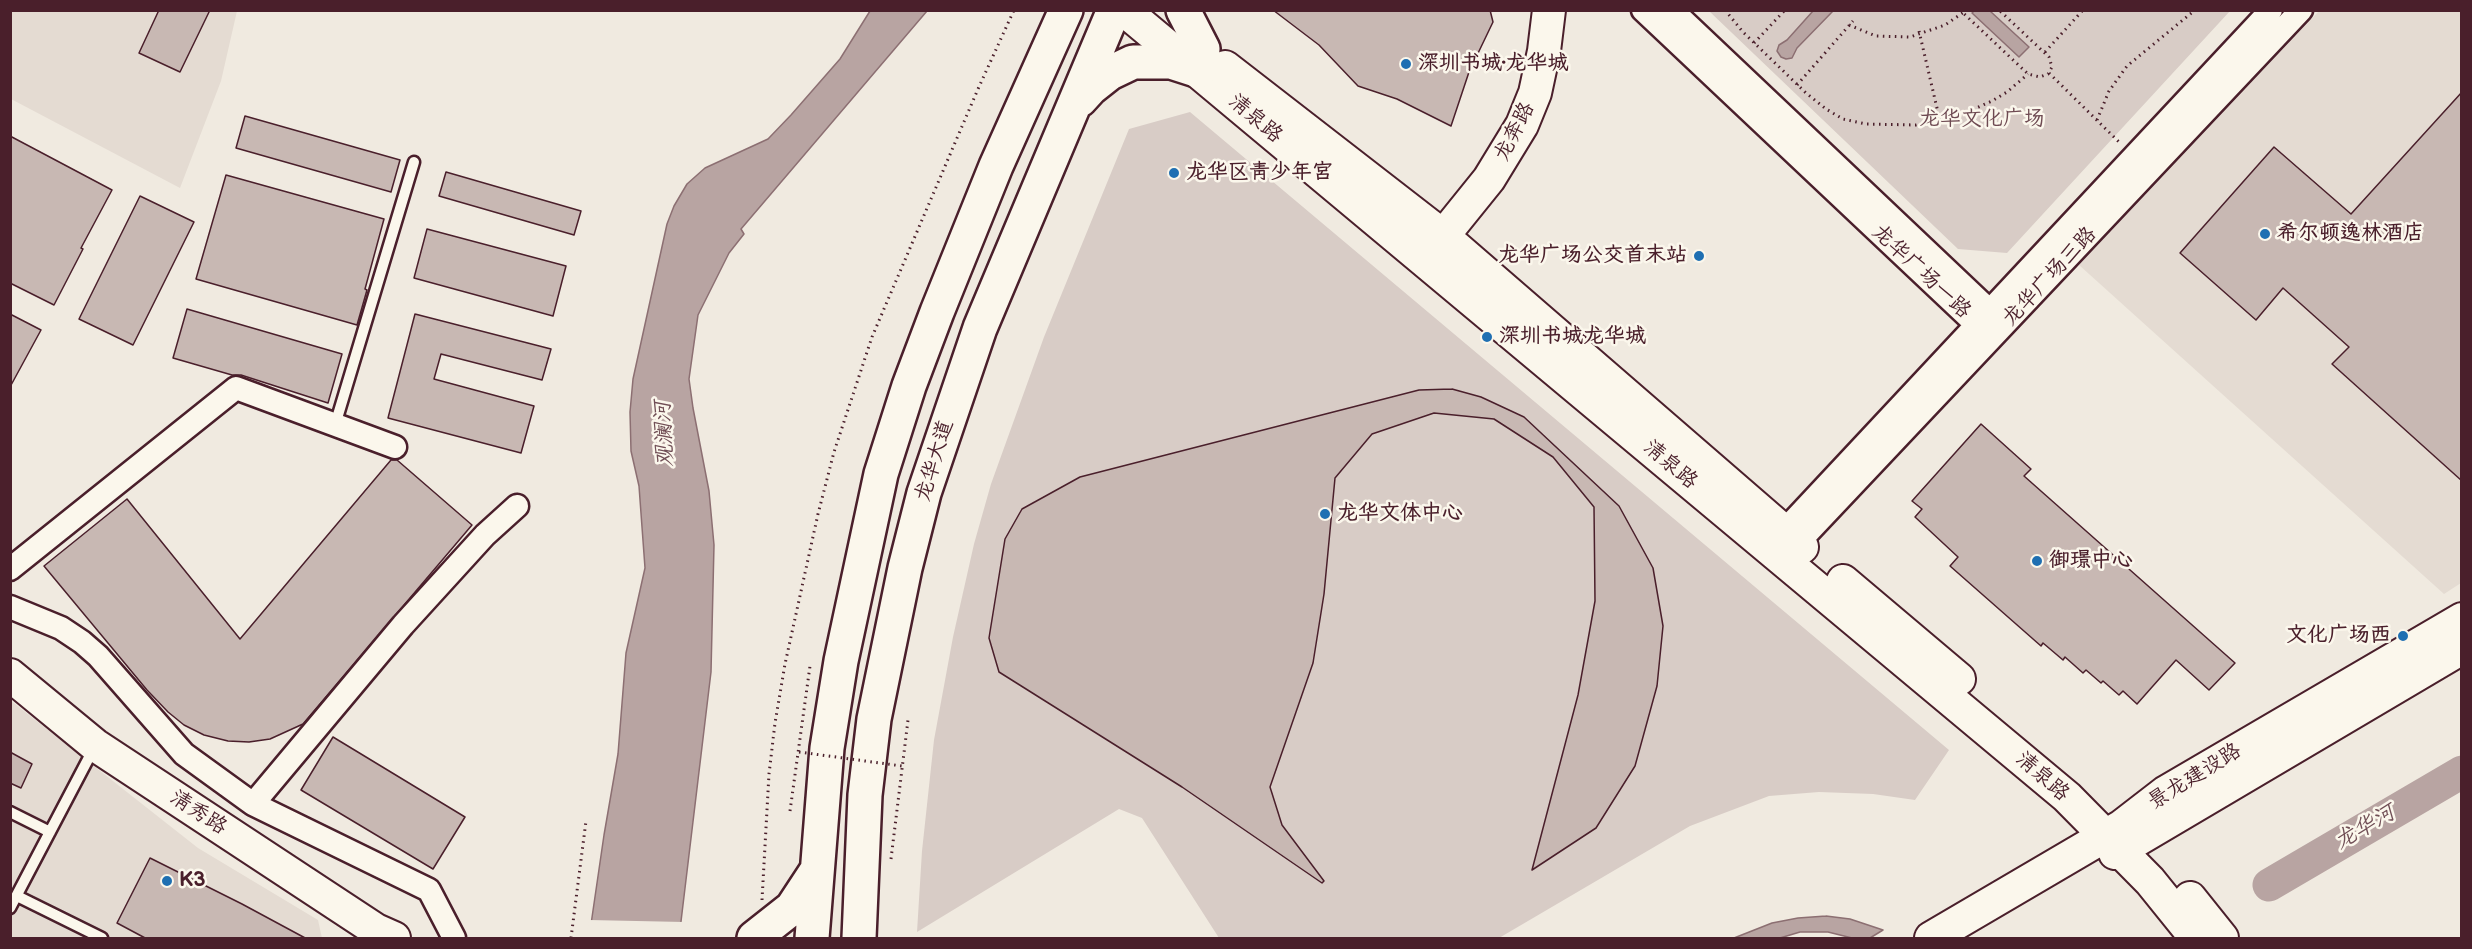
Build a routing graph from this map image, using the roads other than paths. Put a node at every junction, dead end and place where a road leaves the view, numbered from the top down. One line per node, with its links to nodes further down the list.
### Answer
1 (1046, 10): 12 (main road)
2 (1066, 10): 12 (main road)
3 (1114, 10): 14 (main road, 龙华大道)
4 (1124, 10): 13 (main road, 清泉路)
5 (1158, 10): 13 (main road, 清泉路)
6 (1183, 10): 13 (main road)
7 (1548, 10): 16 (main road, 龙奔路)
8 (1643, 10): 17 (street, 龙华广场一路)
9 (1672, 10): 17 (street, 龙华广场一路)
10 (2271, 10): 17 (street, 龙华广场三路)
11 (2301, 10): 18 (street, 龙华广场三路)
12 (1046, 55): 33 (main road)
13 (1201, 60): 14 (main road); 16 (main road, 清泉路); 32 (main road, 清泉路)
14 (1073, 108): 41 (main road, 龙华大道)
15 (414, 162): 19 (lane)
16 (1443, 236): 22 (main road, 清泉路)
17 (1984, 319): 18 (street, 龙华广场一路); 22 (street, 龙华广场三路)
18 (1999, 333): 22 (street, 龙华广场三路)
19 (335, 425): 20 (street); 23 (street)
20 (395, 447)
21 (517, 506): 29 (street)
22 (1790, 537): 32 (main road, 清泉路)
23 (10, 570)
24 (10, 607): 29 (street)
25 (2462, 619): 32 (main road, 景龙建设路)
26 (2462, 648): 32 (main road, 景龙建设路)
27 (10, 675): 28 (main road, 清秀路)
28 (95, 745): 31 (lane); 37 (main road, 清秀路)
29 (253, 804): 38 (street)
30 (10, 812): 31 (lane)
31 (50, 832): 34 (lane)
32 (2121, 838): 42 (main road, 景龙建设路); 43 (main road, 景龙建设路); 44 (main road, 清泉路); 45 (main road, 清泉路)
33 (815, 873): 39 (main road); 40 (main road)
34 (17, 896): 35 (lane); 36 (lane)
35 (10, 908)
36 (102, 939)
37 (394, 939)
38 (454, 939)
39 (754, 939)
40 (812, 939)
41 (859, 939)
42 (1931, 939)
43 (1969, 939)
44 (2196, 939)
45 (2222, 939)

